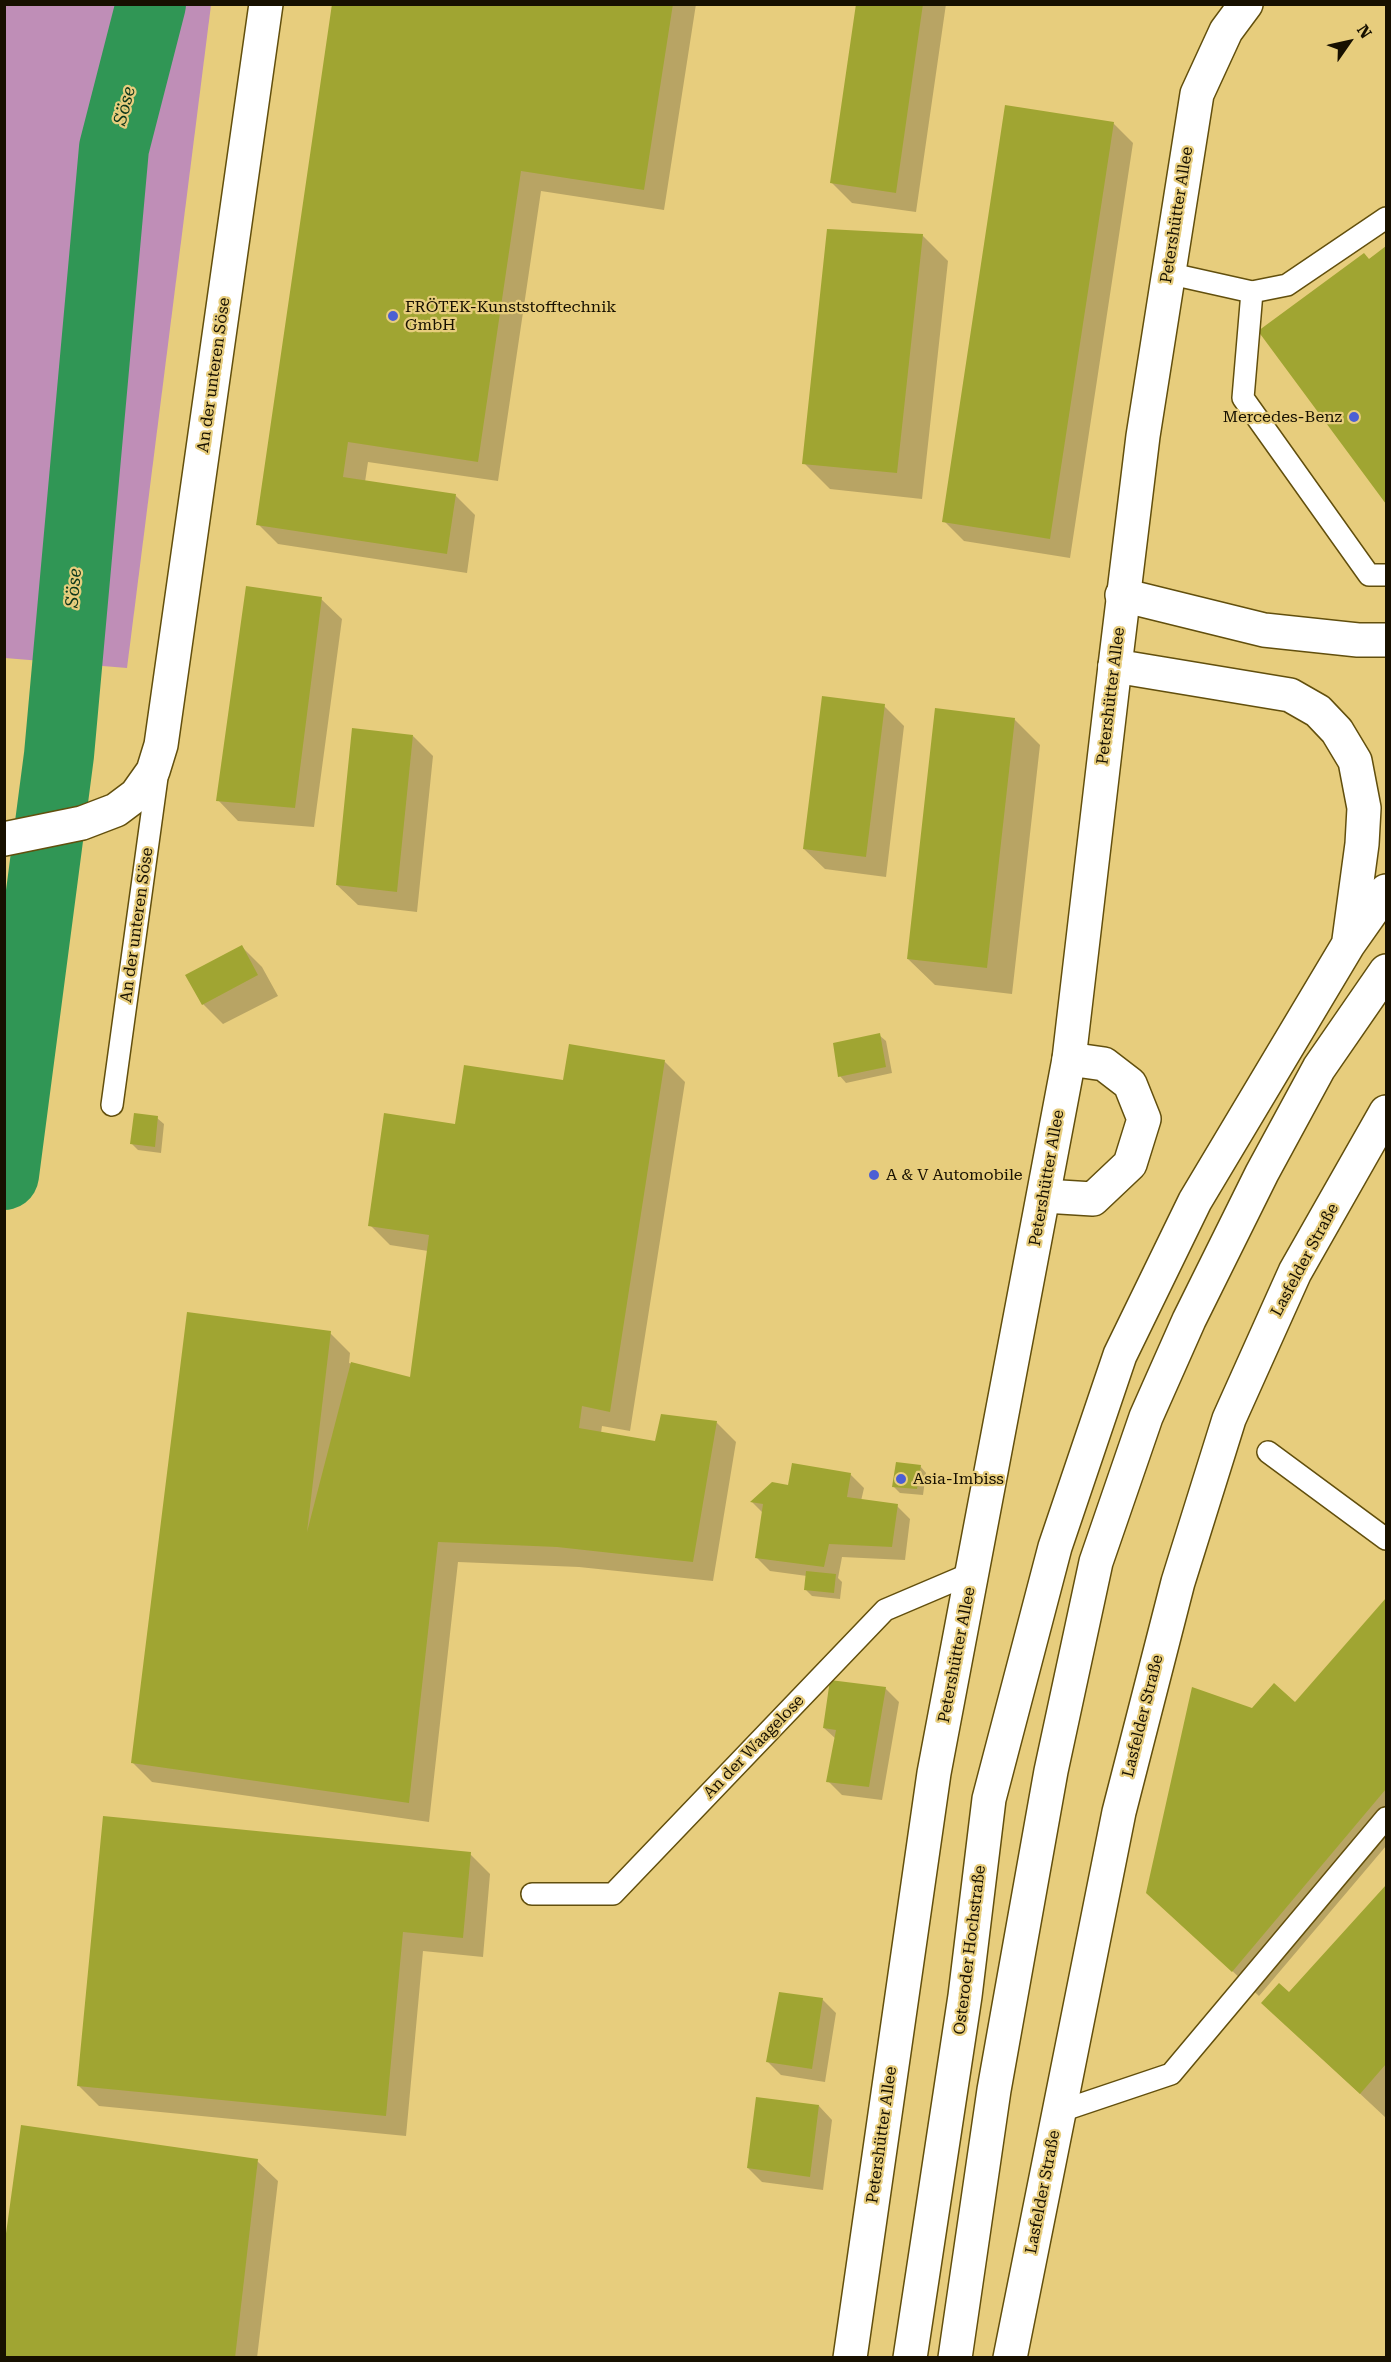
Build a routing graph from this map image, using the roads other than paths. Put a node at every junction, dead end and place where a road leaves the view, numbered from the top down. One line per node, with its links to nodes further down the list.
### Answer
1 (266, 4): 10 (main road, An der unteren Söse)
2 (1246, 4): 4 (main road, Petershütter Allee)
3 (1386, 218): 5 (lane)
4 (1167, 273): 5 (lane); 7 (main road, Petershütter Allee)
5 (1252, 292): 6 (lane)
6 (1386, 575)
7 (1122, 595): 8 (main road); 9 (main road, Petershütter Allee)
8 (1386, 640)
9 (1115, 666): 13 (main road); 15 (main road, Petershütter Allee)
10 (161, 745): 11 (main road, An der unteren Söse); 16 (lane, An der unteren Söse)
11 (13, 837)
12 (1386, 891): 13 (main road, Osteroder Hochstraße)
13 (1348, 945): 26 (main road, Osteroder Hochstraße)
14 (1386, 971): 27 (main road)
15 (1069, 1059): 18 (main road, Petershütter Allee); 18 (main road)
16 (112, 1105)
17 (1386, 1112): 24 (main road, Lasfelder Straße)
18 (1044, 1196): 21 (main road, Petershütter Allee)
19 (1268, 1452): 20 (lane)
20 (1386, 1539)
21 (972, 1573): 23 (lane, An der Waagelose); 25 (main road, Petershütter Allee)
22 (1386, 1818): 24 (lane)
23 (532, 1894)
24 (1058, 2112): 28 (main road, Lasfelder Straße)
25 (850, 2358)
26 (910, 2358)
27 (955, 2358)
28 (1010, 2358)

